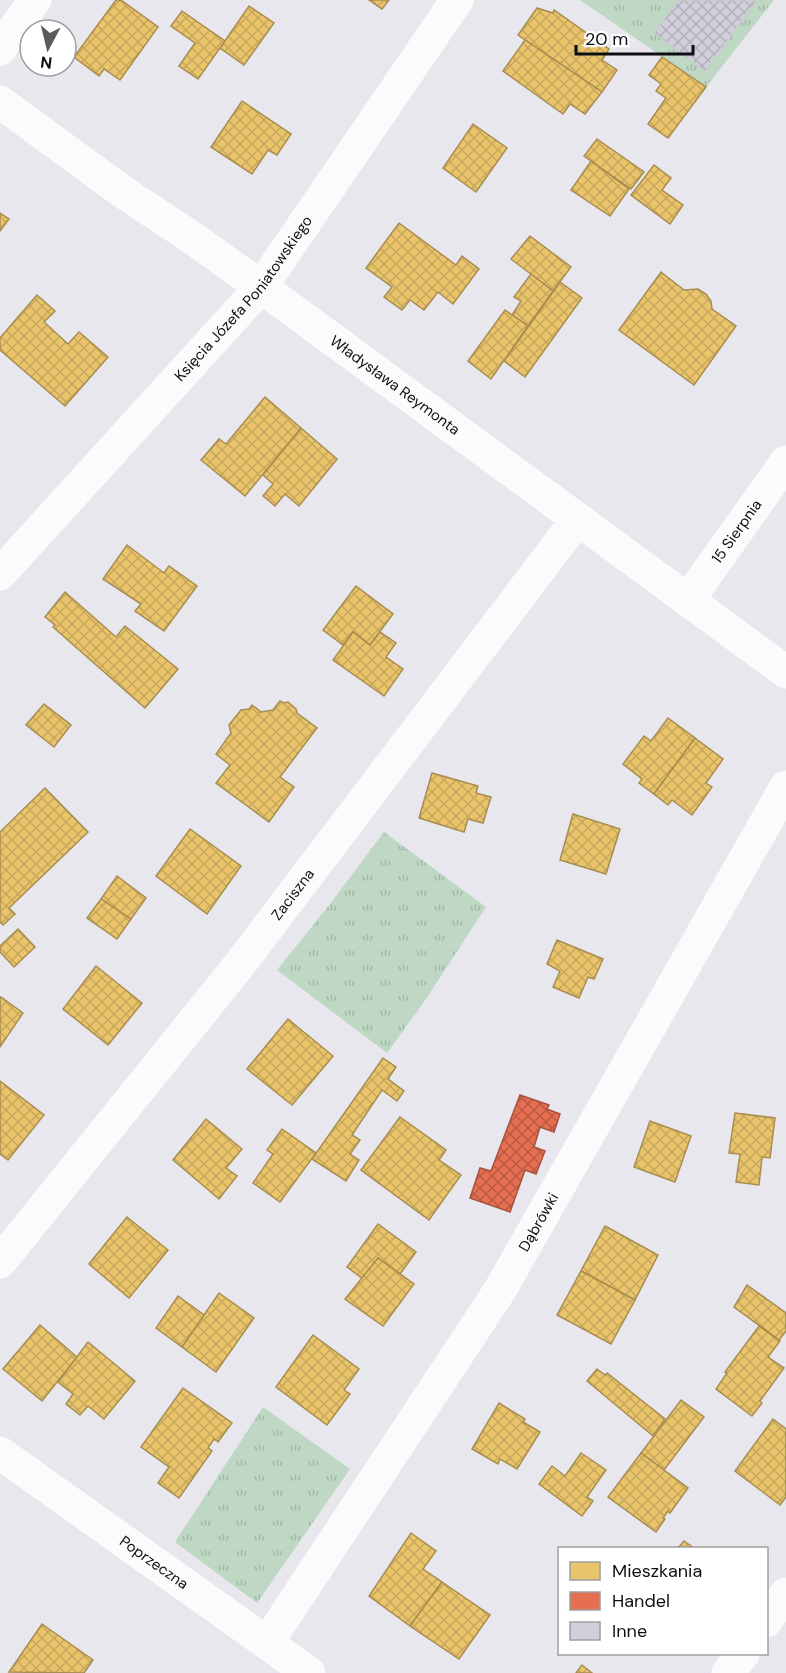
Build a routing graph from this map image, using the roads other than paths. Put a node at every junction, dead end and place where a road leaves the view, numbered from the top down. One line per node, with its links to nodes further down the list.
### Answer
1 (35, 0): 3 (street)
2 (457, 0): 5 (street, Księcia Józefa Poniatowskiego)
3 (0, 49)
4 (0, 102): 5 (street, Władysława Reymonta)
5 (261, 287): 7 (street, Władysława Reymonta); 8 (street, Księcia Józefa Poniatowskiego)
6 (786, 462): 9 (street, 15 Sierpnia)
7 (577, 520): 9 (street, Władysława Reymonta); 12 (street, Zaciszna)
8 (0, 574)
9 (688, 600): 10 (street, Władysława Reymonta)
10 (786, 672)
11 (786, 787): 16 (street, Dąbrówki)
12 (0, 1262)
13 (0, 1453): 16 (street, Poprzeczna)
14 (786, 1594): 15 (street)
15 (768, 1618)
16 (267, 1643): 18 (street, Poprzeczna)
17 (742, 1655): 19 (street)
18 (309, 1673)
19 (728, 1673)

